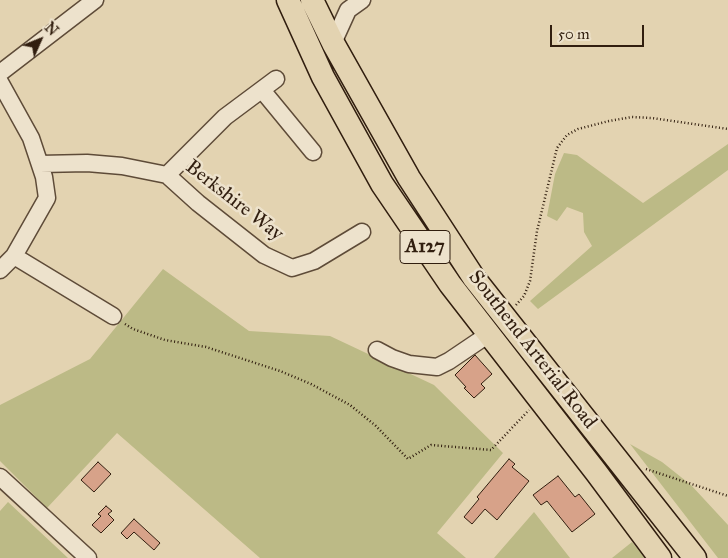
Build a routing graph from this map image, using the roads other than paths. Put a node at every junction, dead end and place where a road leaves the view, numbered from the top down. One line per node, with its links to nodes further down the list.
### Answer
1 (94, 0): 6 (street)
2 (288, 0): 17 (highway, Southend Arterial Road / A127)
3 (312, 0): 5 (highway, Southend Arterial Road / A127)
4 (356, 2): 5 (street)
5 (333, 44): 22 (highway, Southend Arterial Road / A127)
6 (0, 73)
7 (276, 79): 9 (street)
8 (0, 82): 11 (street)
9 (262, 90): 10 (street); 12 (street)
10 (313, 152)
11 (40, 164): 12 (street, Berkshire Way); 14 (street)
12 (167, 175): 13 (street, Berkshire Way)
13 (362, 232)
14 (14, 256): 15 (street); 16 (street)
15 (0, 270)
16 (113, 316)
17 (489, 334): 18 (street); 21 (highway, Southend Arterial Road / A127)
18 (377, 350)
19 (0, 479): 20 (street)
20 (88, 558)
21 (660, 558)
22 (695, 558)

